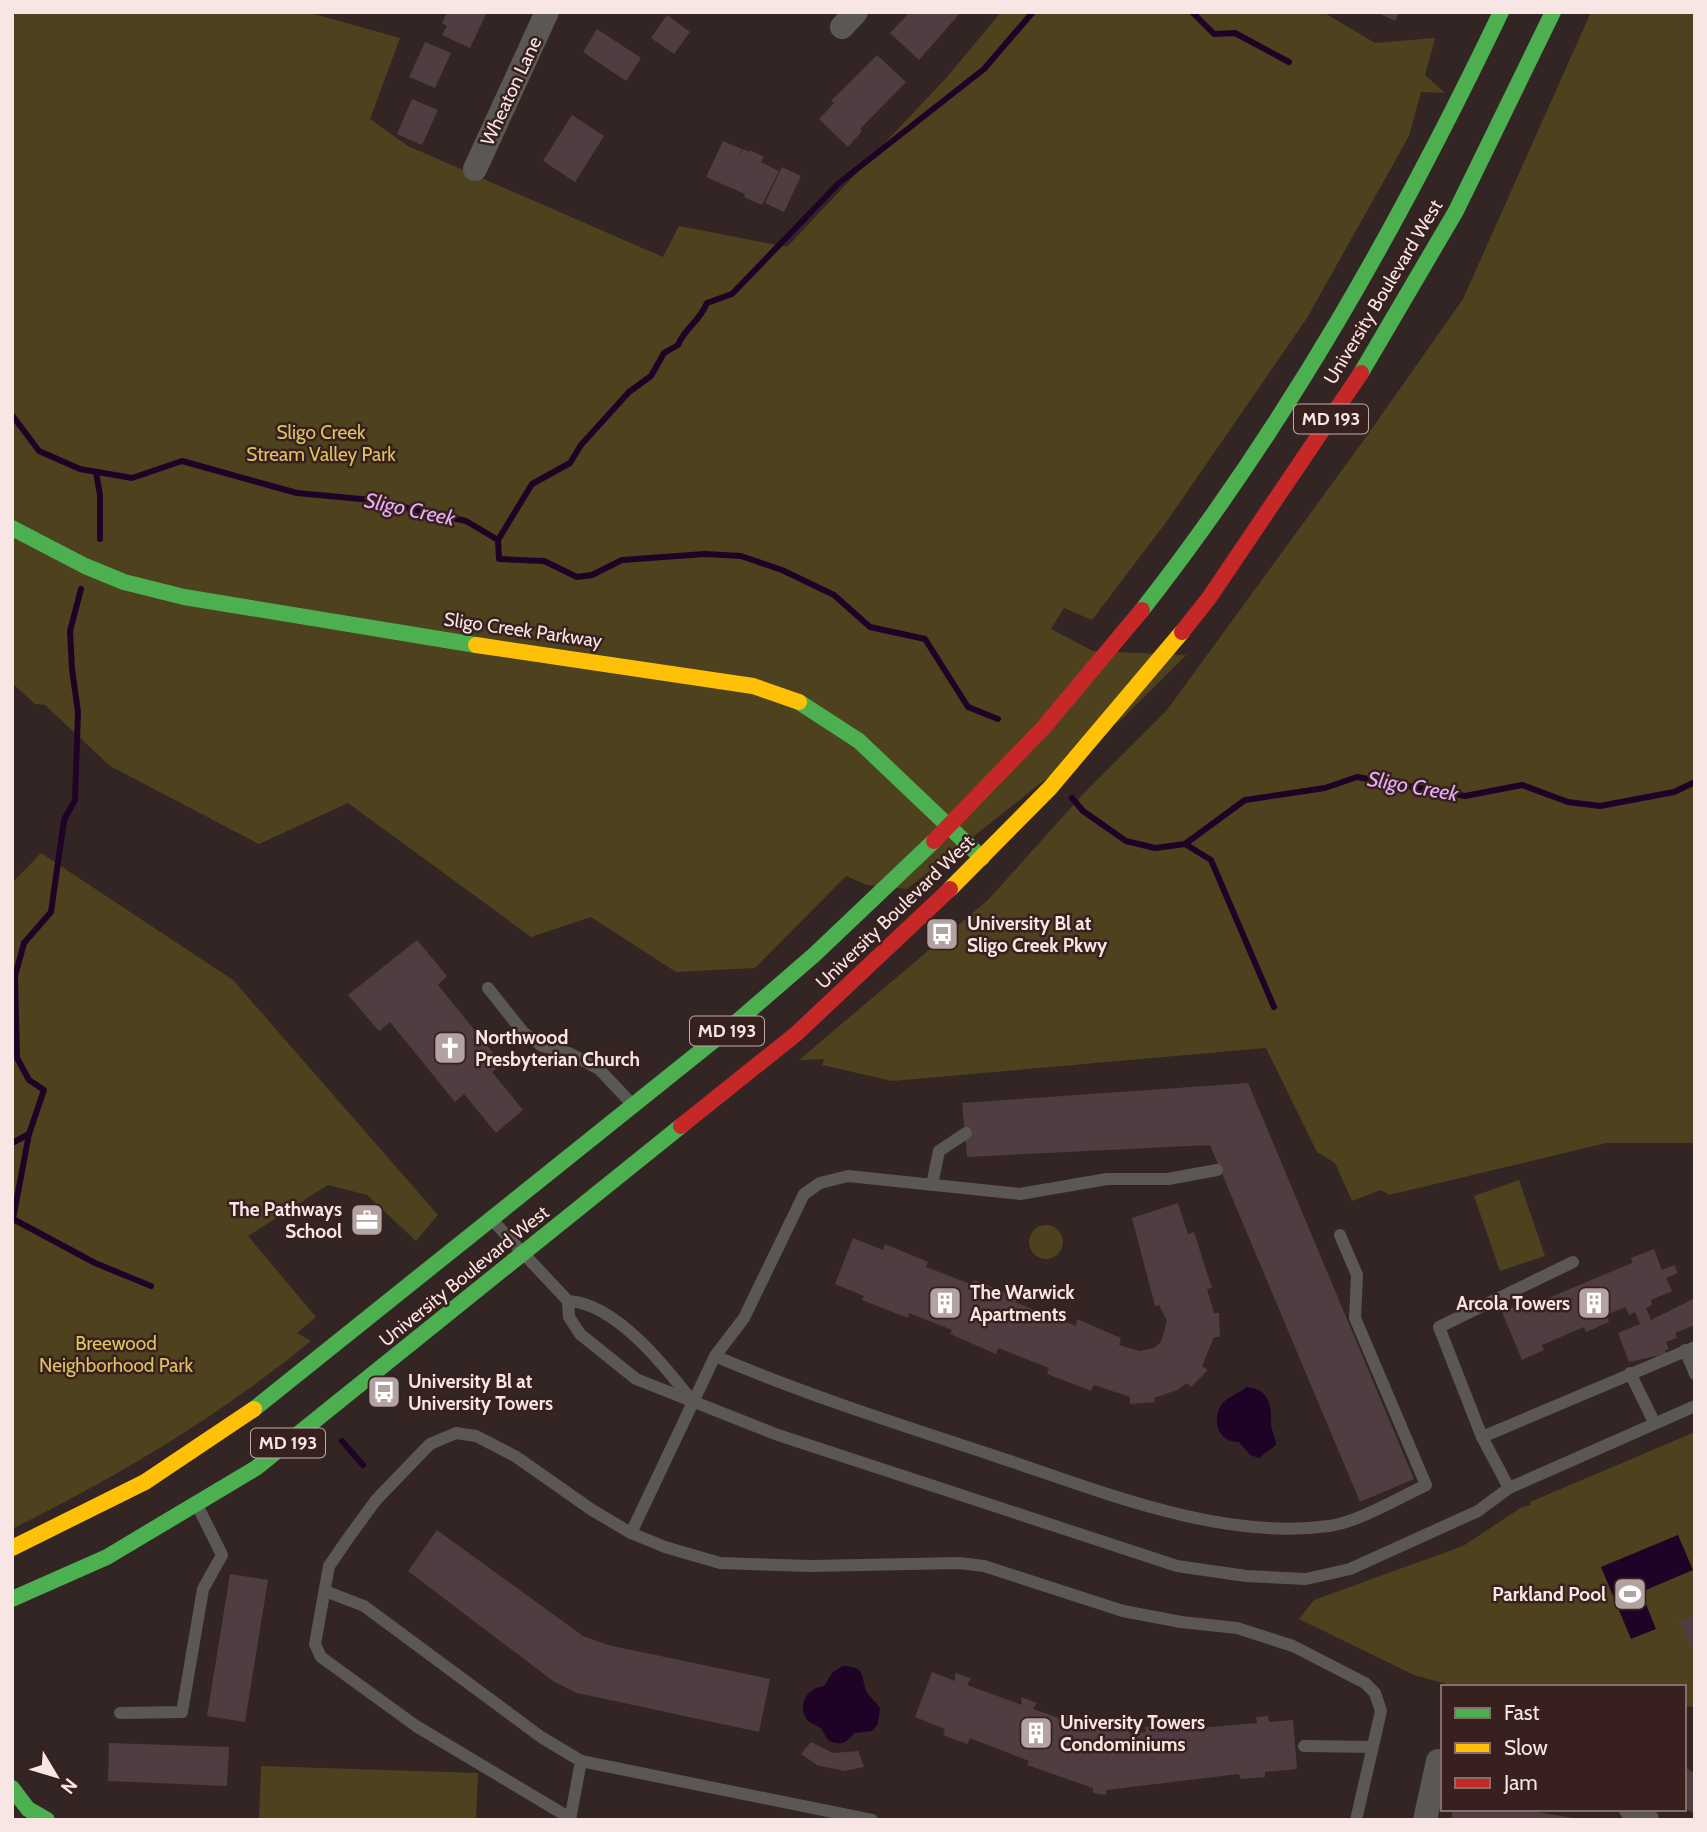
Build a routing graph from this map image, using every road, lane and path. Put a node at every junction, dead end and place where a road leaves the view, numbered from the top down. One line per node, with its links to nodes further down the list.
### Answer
1 (547, 12): 4 (street, Wheaton Lane)
2 (1553, 12): 7 (main road, University Boulevard West / MD 193)
3 (1491, 19): 6 (main road, University Boulevard West / MD 193)
4 (475, 169)
5 (12, 528): 6 (main road, Sligo Creek Parkway)
6 (947, 825): 7 (main road, Sligo Creek Parkway); 9 (main road, University Boulevard West / MD 193)
7 (982, 858): 15 (main road, University Boulevard West / MD 193)
8 (488, 988): 9 (lane)
9 (634, 1107): 13 (main road, University Boulevard West / MD 193)
10 (966, 1133): 12 (lane)
11 (1217, 1170): 12 (lane)
12 (932, 1185): 19 (lane)
13 (492, 1220): 15 (lane); 29 (main road, University Boulevard West / MD 193)
14 (1340, 1235): 19 (lane)
15 (527, 1253): 17 (lane); 27 (main road, University Boulevard West / MD 193)
16 (1573, 1262): 25 (lane)
17 (568, 1301): 22 (lane); 22 (lane)
18 (1690, 1348): 20 (lane); 21 (lane)
19 (715, 1356): 22 (lane)
20 (1630, 1373): 24 (lane); 25 (lane)
21 (1695, 1374)
22 (693, 1402): 26 (lane); 28 (lane)
23 (1695, 1406): 24 (lane)
24 (1654, 1422): 26 (lane)
25 (1482, 1437): 26 (lane)
26 (1508, 1488)
27 (197, 1503): 31 (main road, University Boulevard West / MD 193); 33 (lane)
28 (631, 1533): 30 (lane); 35 (lane)
29 (12, 1548)
30 (325, 1591): 36 (lane); 39 (lane)
31 (18, 1596): 32 (main road)
32 (12, 1608)
33 (120, 1713)
34 (1304, 1746): 35 (lane)
35 (1373, 1747): 42 (lane)
36 (581, 1761): 39 (lane); 41 (lane)
37 (1441, 1762): 43 (street)
38 (12, 1788): 40 (main road)
39 (570, 1819)
40 (47, 1820)
41 (872, 1820)
42 (1356, 1820)
43 (1425, 1820)

